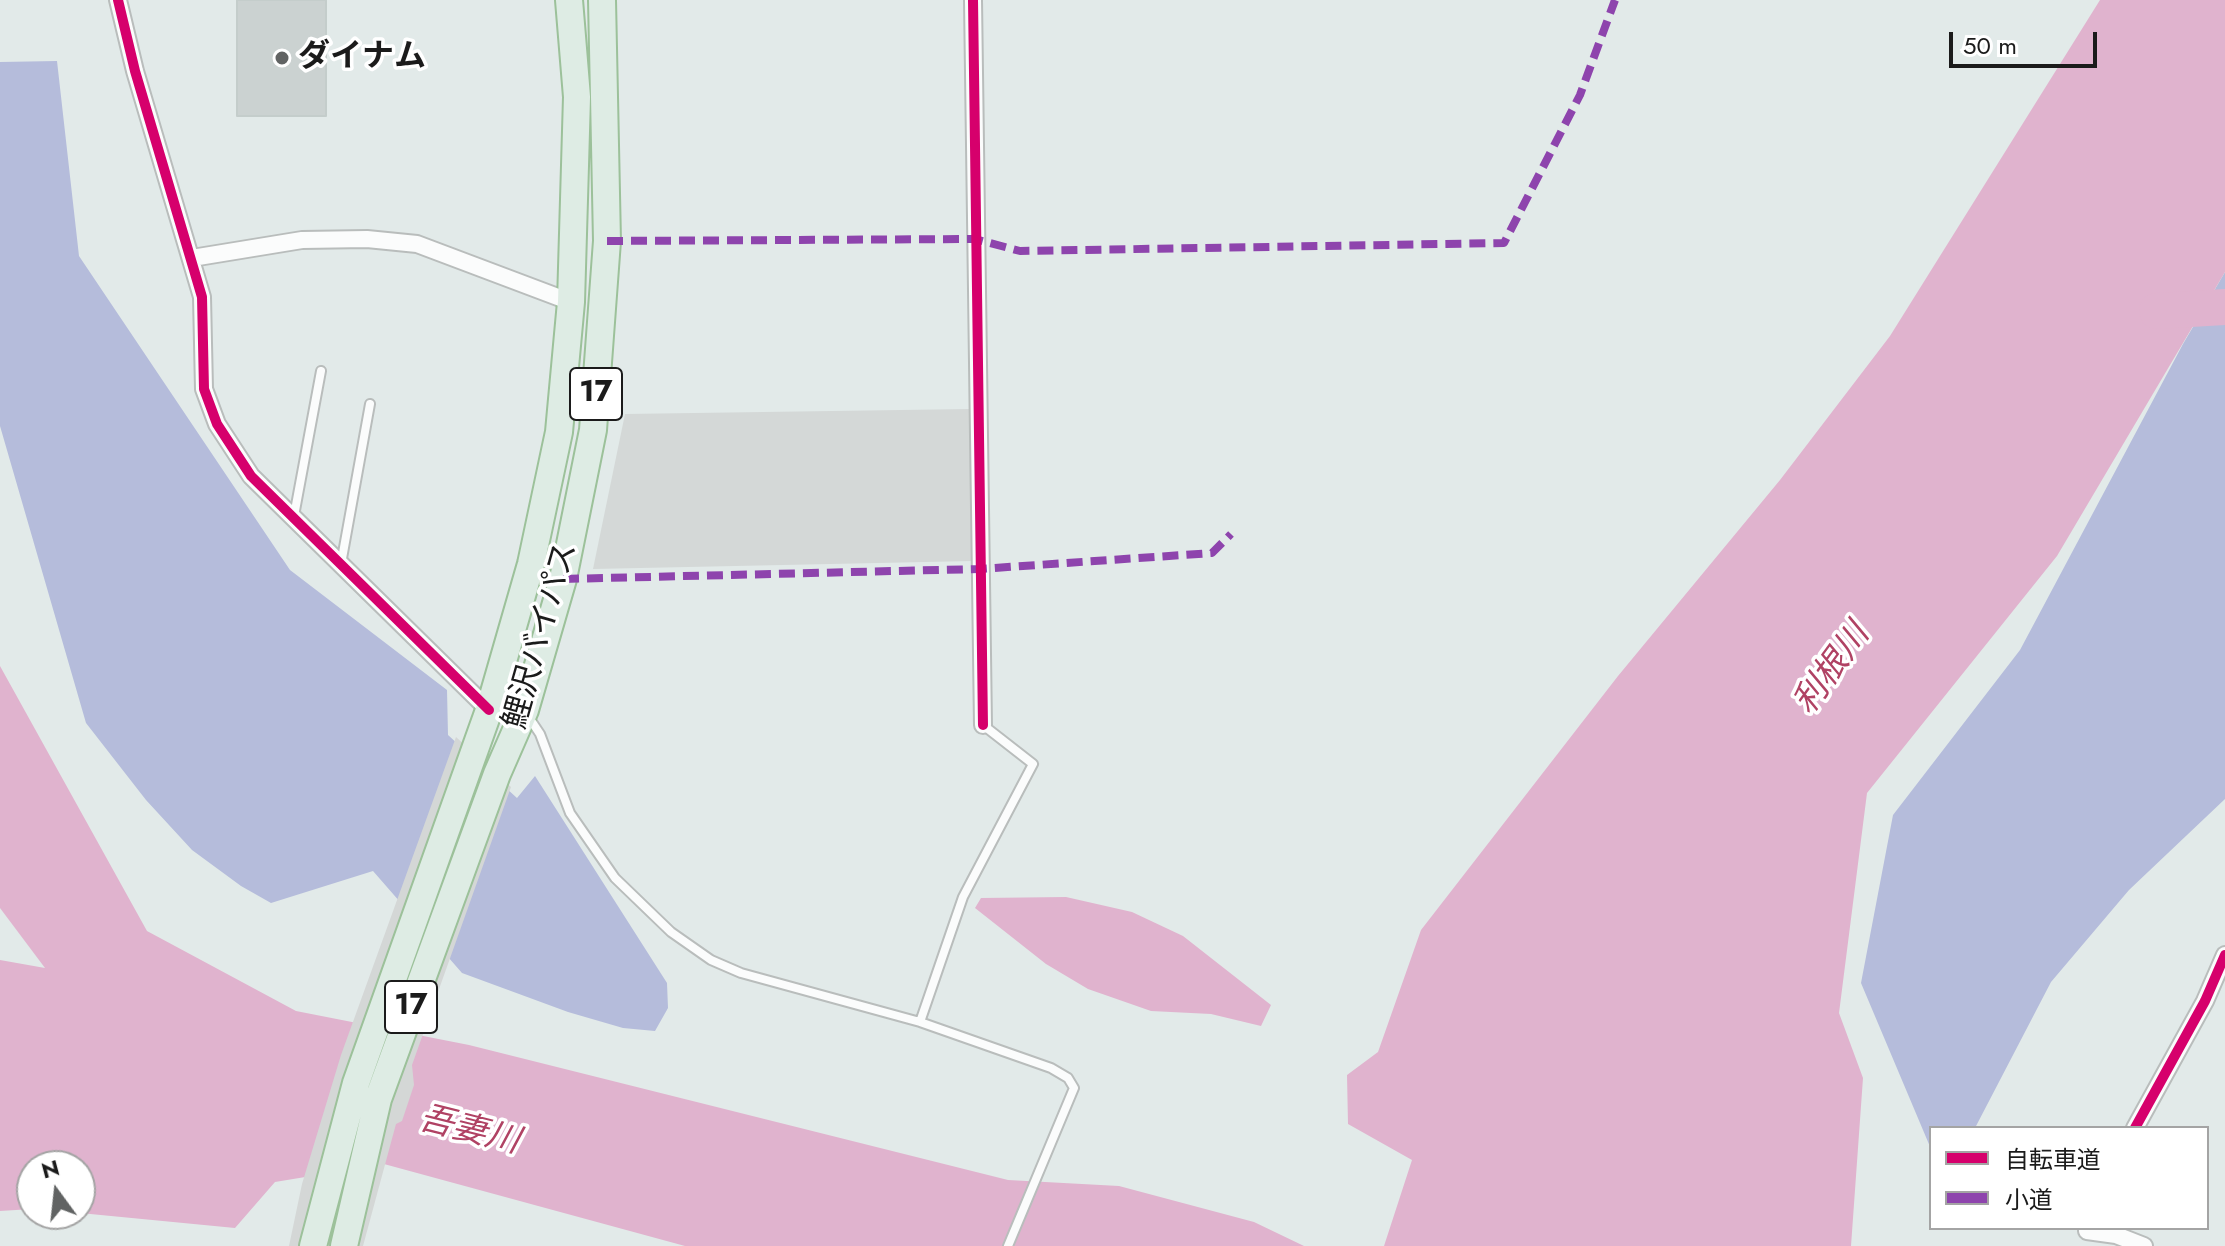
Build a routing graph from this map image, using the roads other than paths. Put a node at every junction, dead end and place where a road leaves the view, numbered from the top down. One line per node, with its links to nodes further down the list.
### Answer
1 (118, 0): 5 (street)
2 (569, 0): 6 (highway, 鯉沢バイパス / 17)
3 (602, 0): 12 (highway, 鯉沢バイパス / 17)
4 (973, 0): 13 (street)
5 (192, 258): 6 (street); 9 (street)
6 (571, 302): 11 (highway, 鯉沢バイパス / 17)
7 (321, 371): 9 (lane)
8 (370, 404): 10 (lane)
9 (294, 519): 10 (street)
10 (341, 566): 11 (street)
11 (489, 710): 18 (highway, 鯉沢バイパス / 17)
12 (525, 710): 15 (lane); 19 (highway, 鯉沢バイパス / 17)
13 (983, 725): 15 (lane)
14 (2225, 955): 16 (street)
15 (920, 1022): 20 (lane)
16 (2136, 1126)
17 (2086, 1235): 21 (street)
18 (313, 1246)
19 (344, 1246)
20 (1008, 1246)
21 (2144, 1246)

